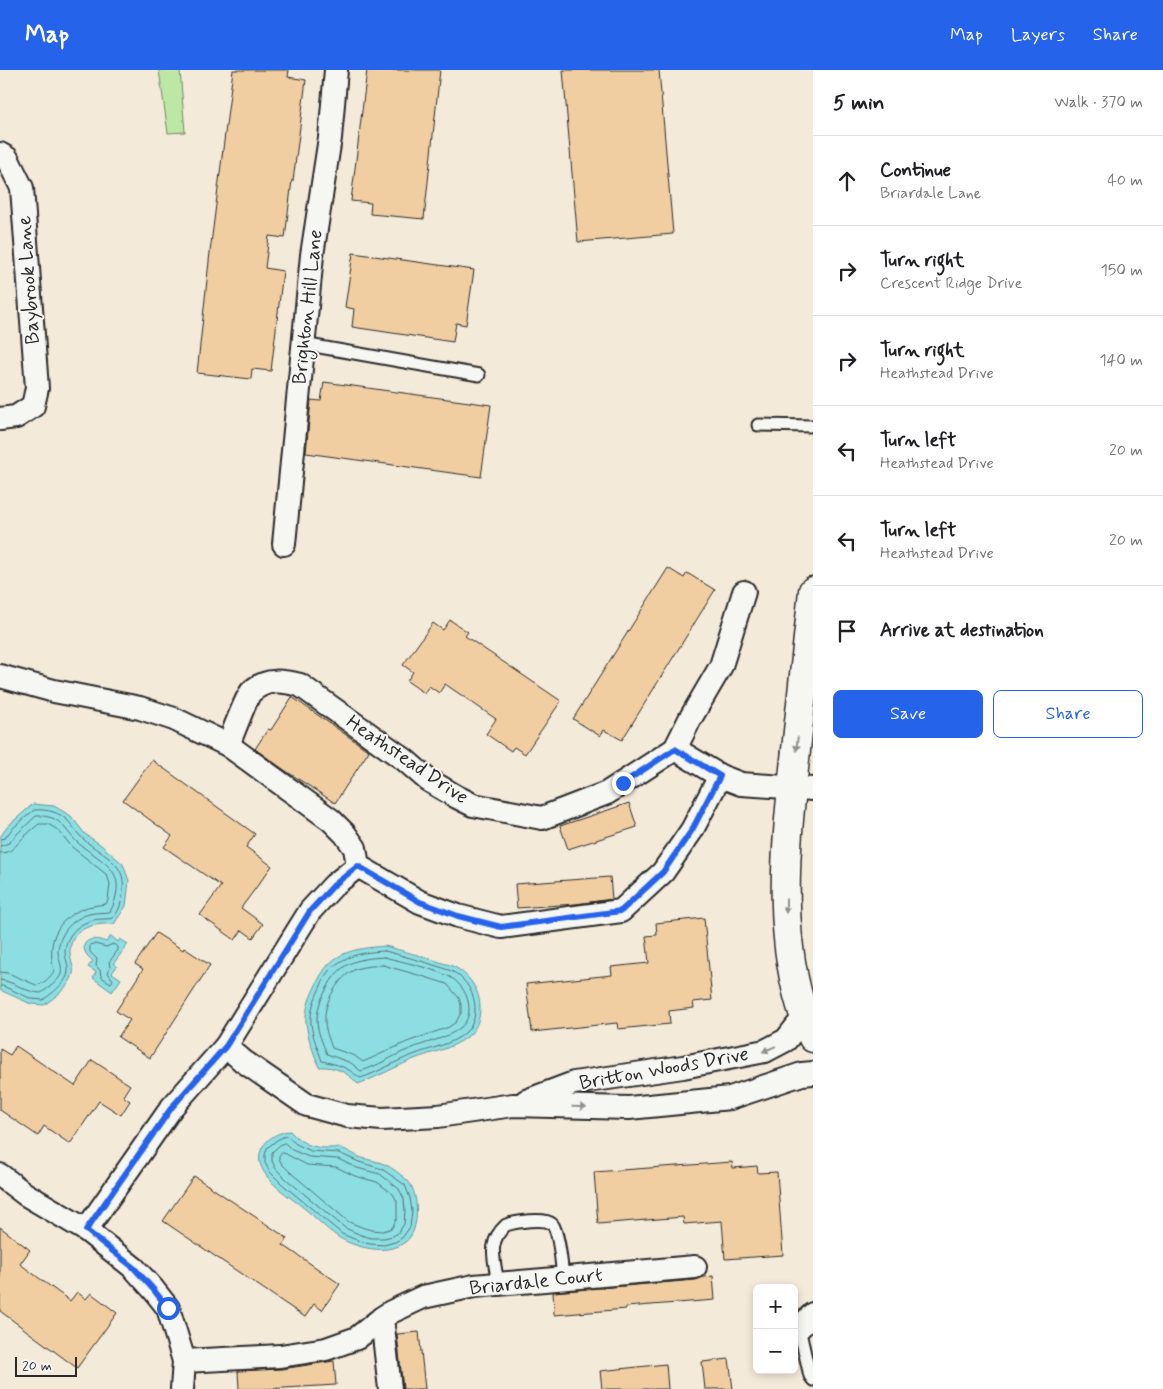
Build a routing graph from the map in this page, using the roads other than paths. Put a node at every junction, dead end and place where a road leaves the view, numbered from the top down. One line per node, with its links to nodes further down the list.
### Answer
1 (336, 70): 3 (street, Brighton Hill Lane)
2 (3, 156): 5 (street, Baybrook Lane)
3 (304, 344): 4 (lane); 8 (street, Brighton Hill Lane)
4 (479, 375)
5 (0, 419)
6 (758, 425): 7 (lane)
7 (813, 426)
8 (284, 544)
9 (813, 591): 15 (main road, one-way to 15)
10 (744, 592): 13 (street, Heathstead Drive)
11 (0, 676): 12 (street)
12 (228, 745): 13 (street, Heathstead Drive); 16 (street)
13 (675, 749): 14 (street)
14 (720, 776): 15 (street); 16 (street)
15 (802, 788): 17 (main road, one-way to 17)
16 (358, 866): 18 (street)
17 (809, 1028): 20 (street, Britton Woods Drive, one-way to 20)
18 (226, 1046): 20 (street, Britton Woods Drive); 22 (street)
19 (813, 1073): 20 (street, Britton Woods Drive, one-way to 19)
20 (513, 1105)
21 (0, 1175): 22 (street)
22 (86, 1230): 28 (street)
23 (695, 1267): 24 (street, Briardale Court)
24 (563, 1278): 25 (street, Briardale Court); 25 (lane)
25 (498, 1284): 26 (street, Briardale Court)
26 (382, 1318): 28 (street, Briardale Court); 31 (street)
27 (808, 1321): 29 (lane)
28 (184, 1362): 30 (street)
29 (813, 1380)
30 (182, 1389)
31 (390, 1389)

